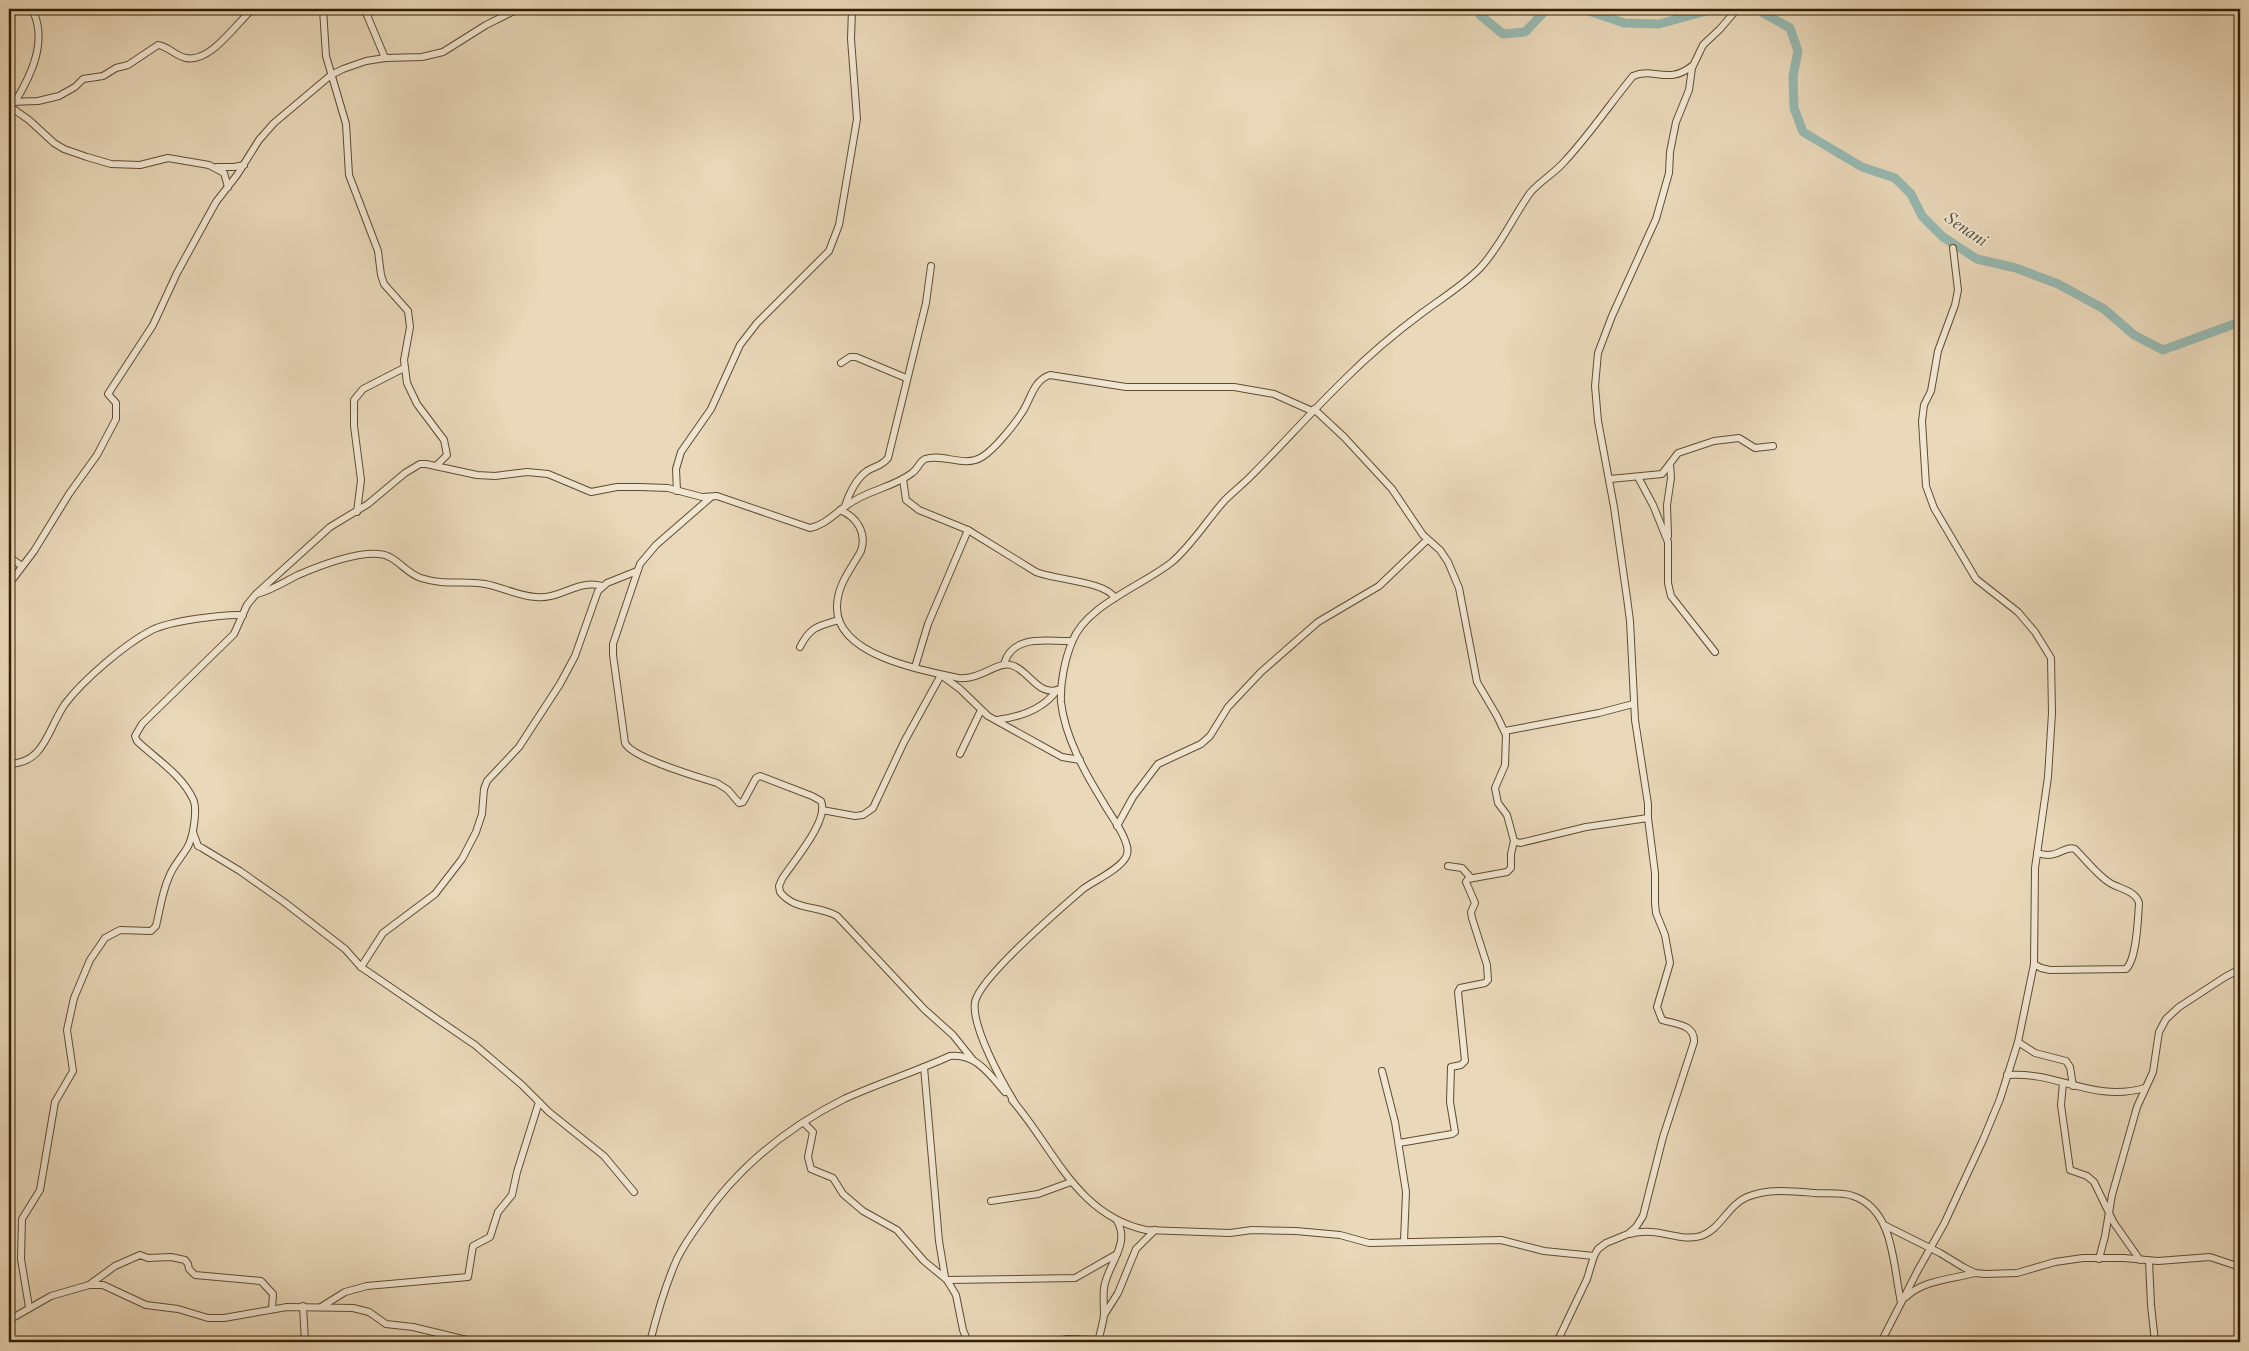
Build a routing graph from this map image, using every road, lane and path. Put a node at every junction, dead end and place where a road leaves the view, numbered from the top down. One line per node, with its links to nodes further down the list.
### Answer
1 (32, 9): 11 (street)
2 (254, 9): 11 (street)
3 (323, 9): 10 (street)
4 (362, 9): 8 (street)
5 (518, 9): 8 (street)
6 (852, 9): 27 (street)
7 (1737, 9): 9 (street)
8 (385, 58): 10 (street)
9 (1692, 66): 20 (street); 26 (street)
10 (331, 76): 12 (street); 18 (street)
11 (11, 103): 13 (street)
12 (244, 165): 13 (street); 14 (street)
13 (216, 167): 14 (street)
14 (228, 187): 35 (street)
15 (1953, 248): 62 (street)
16 (931, 266): 19 (street)
17 (841, 363): 19 (street)
18 (404, 368): 23 (street); 30 (street)
19 (906, 378): 29 (street)
20 (1313, 410): 25 (street); 32 (street); 40 (street)
21 (1773, 446): 22 (street)
22 (1670, 464): 24 (street); 33 (street)
23 (436, 466): 27 (street); 30 (street)
24 (1638, 477): 26 (street); 33 (street)
25 (903, 479): 29 (street); 31 (street)
26 (1610, 480): 50 (street)
27 (677, 491): 28 (street)
28 (710, 498): 29 (street); 36 (street)
29 (842, 509): 42 (street)
30 (357, 512): 39 (street)
31 (968, 530): 40 (street); 47 (street)
32 (1427, 540): 53 (street); 59 (street)
33 (1668, 542): 45 (street)
34 (9, 557): 35 (street)
35 (22, 566): 37 (street)
36 (637, 571): 38 (street); 57 (street)
37 (9, 584)
38 (602, 586): 39 (street); 66 (street)
39 (256, 594): 41 (street)
40 (1116, 598): 43 (street)
41 (243, 616): 56 (street); 60 (street)
42 (839, 620): 44 (street); 47 (street)
43 (1072, 642): 46 (street); 49 (street)
44 (800, 647)
45 (1715, 652)
46 (1004, 664): 48 (street); 49 (street)
47 (915, 667): 48 (street)
48 (941, 675): 51 (street); 57 (street)
49 (1059, 690): 52 (street); 55 (street)
50 (1633, 704): 53 (street); 58 (street)
51 (981, 710): 52 (street); 54 (street)
52 (997, 720): 55 (street)
53 (1505, 732): 61 (street)
54 (960, 754)
55 (1080, 760): 59 (street)
56 (9, 764)
57 (822, 810): 69 (street)
58 (1648, 818): 61 (street); 87 (street)
59 (1117, 826): 77 (street)
60 (192, 831): 66 (street); 101 (street)
61 (1514, 841): 64 (street)
62 (2037, 853): 65 (street); 65 (street)
63 (1448, 866): 64 (street)
64 (1471, 878): 79 (street)
65 (2034, 964): 68 (street)
66 (361, 967): 76 (street)
67 (2240, 969): 75 (street)
68 (2018, 1042): 72 (street); 74 (street)
69 (974, 1061): 70 (street); 77 (street)
70 (924, 1067): 78 (street); 97 (street)
71 (1382, 1071): 79 (street)
72 (2007, 1075): 73 (street); 89 (street)
73 (2063, 1083): 74 (street); 83 (street)
74 (2073, 1086): 75 (street)
75 (2146, 1088): 83 (street)
76 (539, 1102): 81 (street); 102 (street)
77 (1014, 1103): 80 (street)
78 (804, 1123): 97 (street); 109 (street)
79 (1399, 1143): 88 (street)
80 (1071, 1182): 82 (street); 84 (street)
81 (634, 1192)
82 (991, 1202)
83 (2109, 1213): 92 (street); 93 (street)
84 (1117, 1221): 86 (street); 90 (street)
85 (1884, 1225): 87 (street); 89 (street); 99 (street)
86 (1156, 1230): 88 (street); 104 (street)
87 (1628, 1234): 91 (street)
88 (1404, 1241): 91 (street)
89 (1930, 1248): 96 (street); 99 (street)
90 (1117, 1254): 97 (street); 104 (street)
91 (1594, 1256): 112 (street)
92 (2099, 1259): 93 (street); 96 (street)
93 (2140, 1260): 94 (street)
94 (2149, 1261): 95 (street); 114 (street)
95 (2240, 1267)
96 (1975, 1273): 99 (street)
97 (946, 1279): 110 (street)
98 (89, 1285): 101 (street); 103 (street); 103 (street)
99 (1901, 1302): 113 (street)
100 (303, 1306): 102 (street); 103 (street); 107 (street)
101 (30, 1307): 105 (street)
102 (321, 1307): 108 (street)
103 (272, 1309)
104 (1104, 1315): 106 (street)
105 (9, 1320)
106 (1099, 1341): 111 (street)
107 (305, 1342)
108 (475, 1342)
109 (650, 1342)
110 (968, 1342)
111 (1048, 1342)
112 (1557, 1342)
113 (1881, 1342)
114 (2156, 1342)

